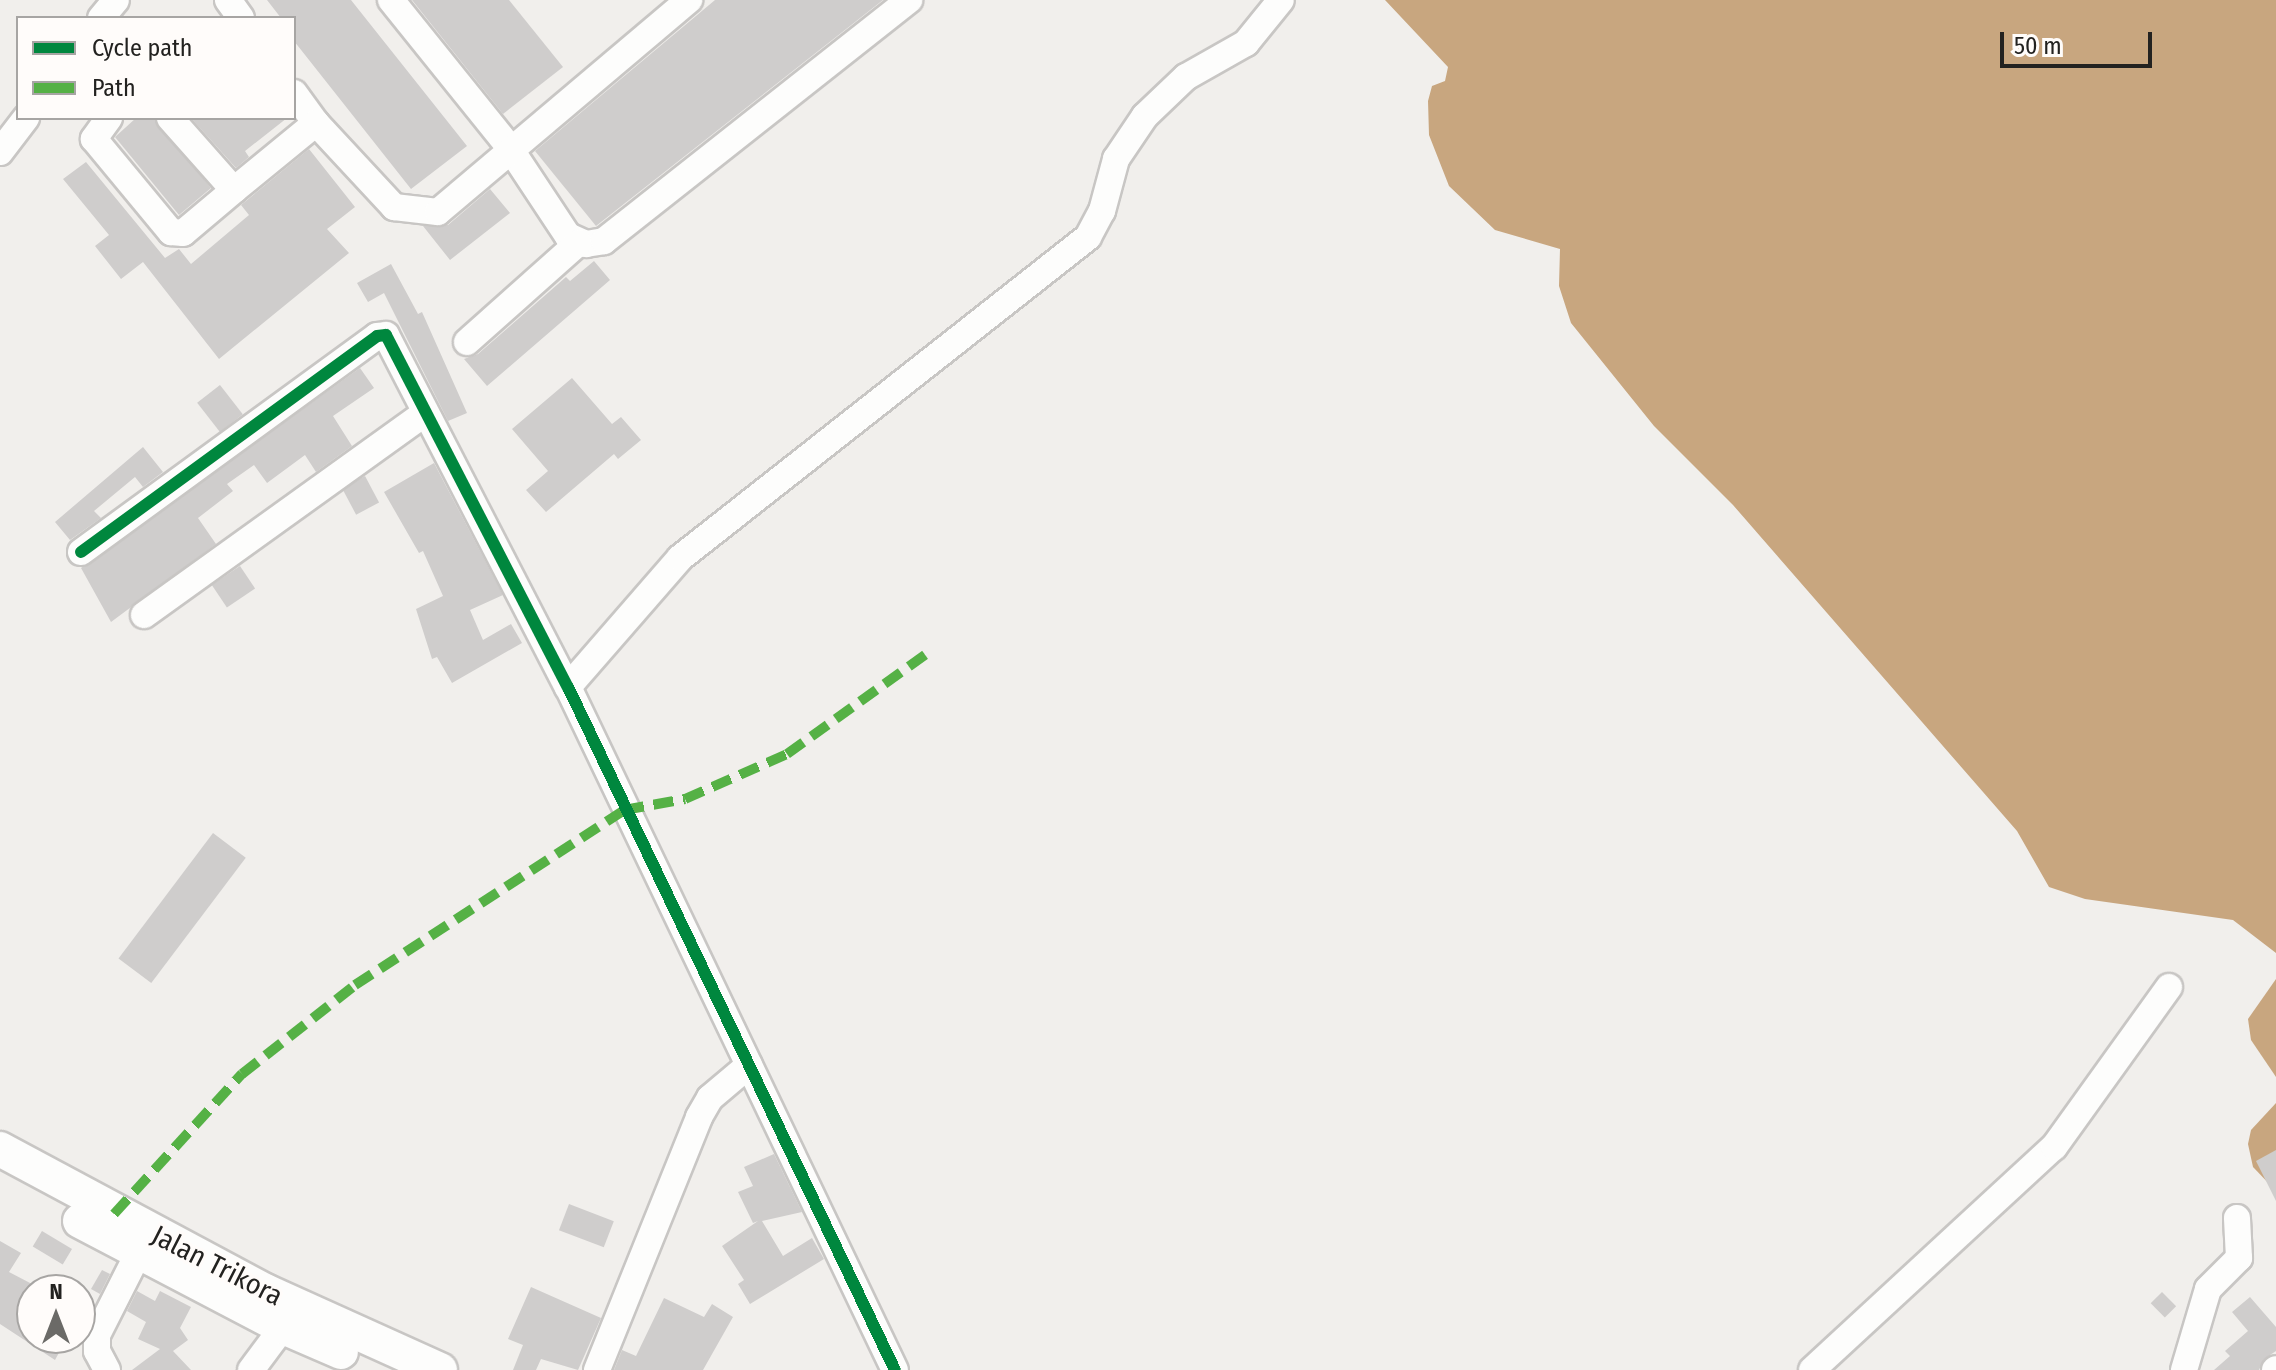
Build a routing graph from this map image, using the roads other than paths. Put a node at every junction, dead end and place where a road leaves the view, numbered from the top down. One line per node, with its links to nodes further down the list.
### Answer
1 (391, 0): 10 (street)
2 (689, 0): 10 (street)
3 (909, 0): 13 (street)
4 (1281, 0): 18 (street)
5 (296, 96): 9 (street)
6 (24, 120): 11 (street)
7 (108, 120): 12 (street)
8 (172, 120): 12 (street)
9 (316, 123): 10 (street); 12 (street)
10 (509, 147): 13 (street)
11 (0, 152)
12 (234, 190)
13 (578, 243): 14 (street)
14 (467, 342)
15 (424, 414): 16 (street); 17 (street); 18 (street)
16 (81, 552)
17 (144, 615)
18 (568, 687): 20 (street)
19 (2169, 987): 32 (street)
20 (749, 1065): 30 (street); 31 (street)
21 (0, 1149): 29 (main road, Jalan Trikora)
22 (0, 1175): 24 (main road, Jalan Trikora)
23 (2237, 1218): 33 (street)
24 (138, 1254): 25 (main road, Jalan Trikora); 26 (street)
25 (283, 1327): 27 (street); 28 (main road, Jalan Trikora)
26 (107, 1370)
27 (251, 1370)
28 (385, 1370)
29 (440, 1370)
30 (597, 1370)
31 (895, 1370)
32 (1812, 1370)
33 (2184, 1370)

